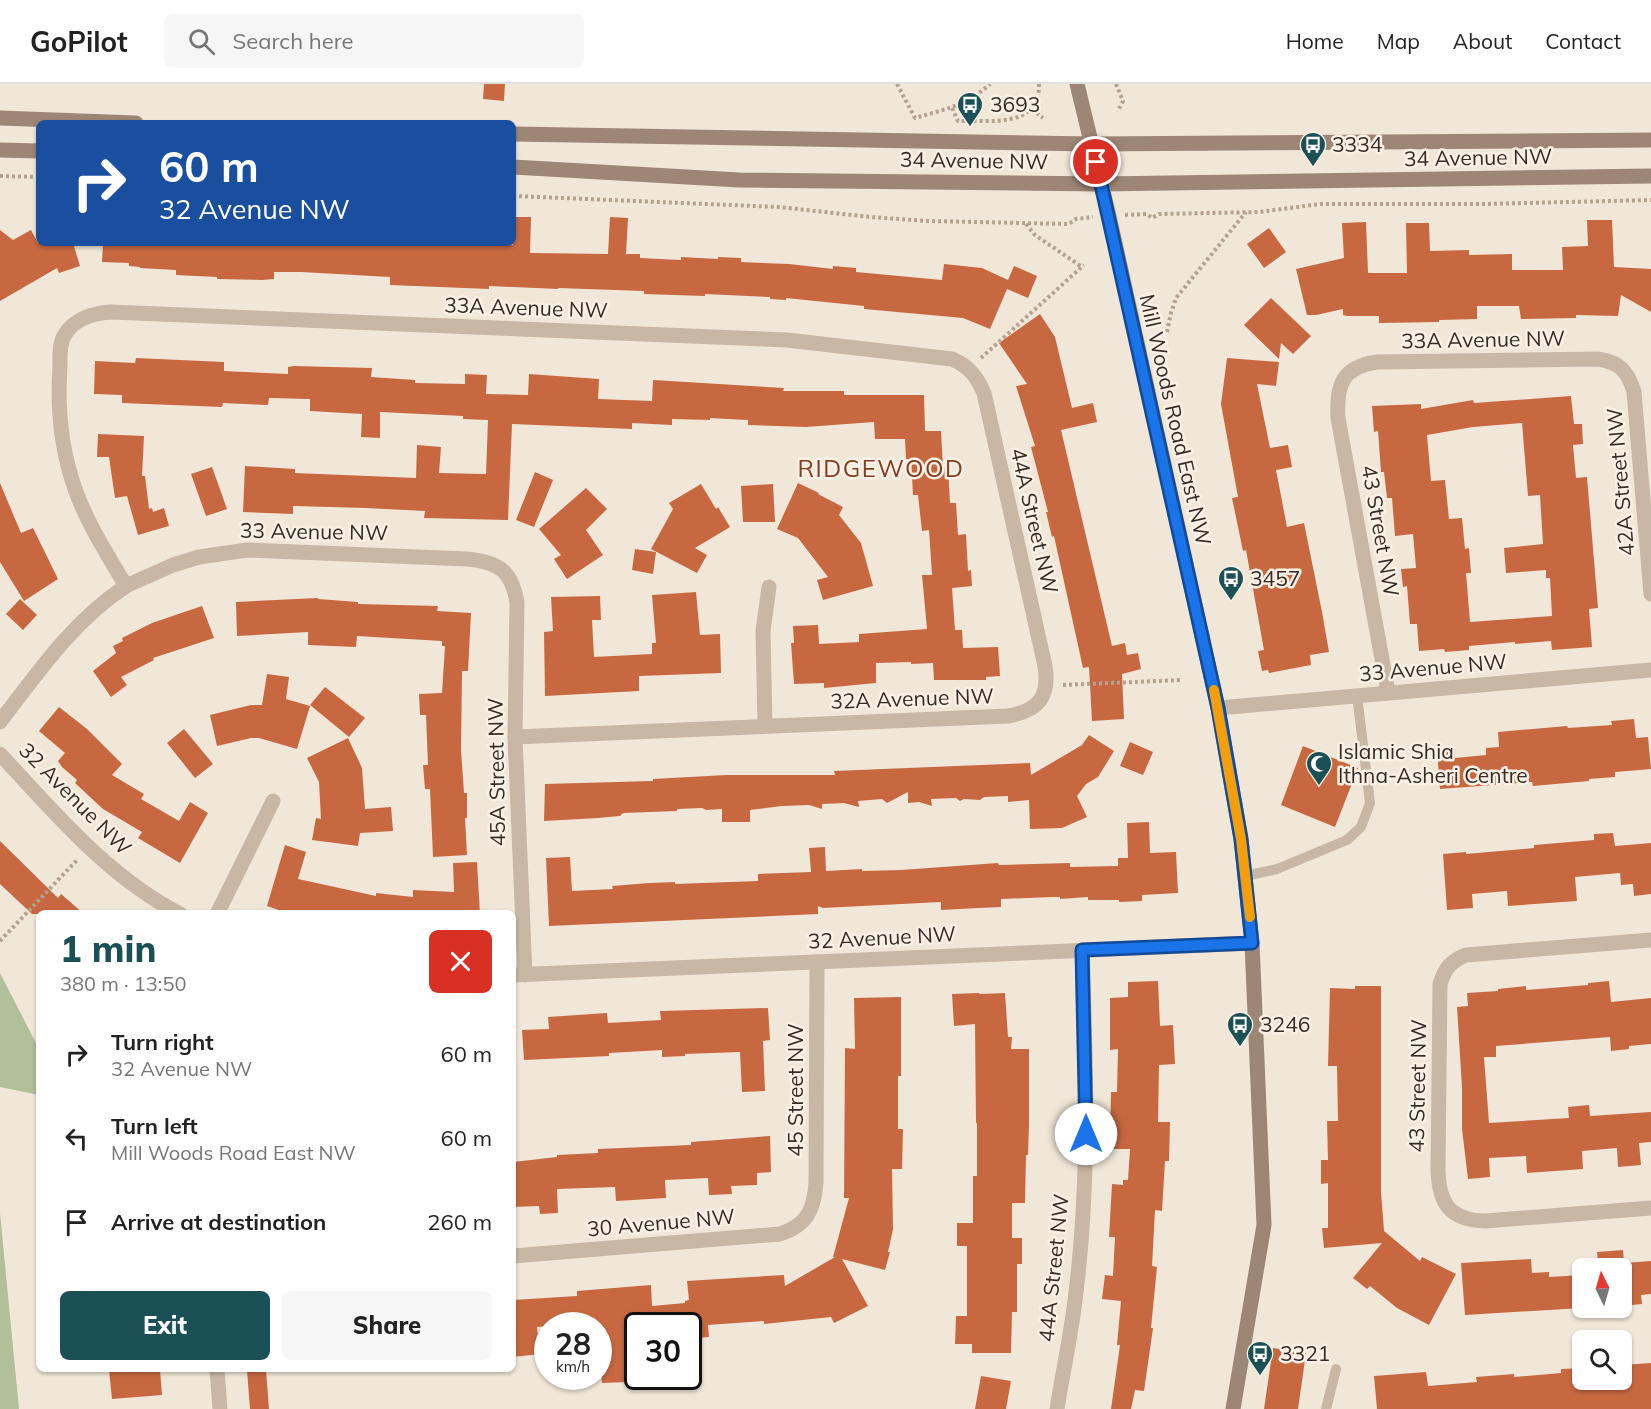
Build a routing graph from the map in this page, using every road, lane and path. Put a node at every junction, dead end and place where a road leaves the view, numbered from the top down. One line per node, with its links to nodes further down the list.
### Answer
1 (897, 84): 6 (path)
2 (990, 84): 6 (path)
3 (1039, 84): 7 (path)
4 (1077, 84): 14 (main road, Mill Woods Road East NW)
5 (1116, 84): 8 (path)
6 (952, 108): 7 (path)
7 (1032, 109): 10 (path)
8 (1119, 109)
9 (0, 118): 11 (main road)
10 (1043, 118)
11 (54, 120)
12 (516, 134): 14 (main road, 34 Avenue NW)
13 (1651, 140): 14 (main road, 34 Avenue NW)
14 (1091, 144): 21 (main road, Mill Woods Road East NW)
15 (0, 150): 16 (main road)
16 (36, 151)
17 (516, 167): 21 (main road, 34 Avenue NW)
18 (0, 176): 20 (path)
19 (1651, 176): 21 (main road, 34 Avenue NW)
20 (36, 177)
21 (1101, 184): 42 (main road, Mill Woods Road East NW)
22 (516, 196): 27 (path)
23 (1651, 201): 24 (path)
24 (1246, 212): 25 (path); 28 (path)
25 (1147, 214)
26 (1076, 219): 27 (path)
27 (1025, 223): 29 (path)
28 (1167, 332)
29 (969, 369): 34 (street, 33A Avenue NW); 39 (street, 44A Street NW)
30 (1624, 369): 31 (street, 33A Avenue NW); 32 (street, 42A Street NW)
31 (1344, 377): 40 (street, 43 Street NW)
32 (1644, 423): 36 (street, 42A Street NW)
33 (504, 570): 34 (street, 33 Avenue NW); 45 (street, 45A Street NW)
34 (126, 586): 43 (street, 33 Avenue NW)
35 (769, 587): 44 (street)
36 (1651, 594)
37 (1651, 670): 40 (street, 33 Avenue NW)
38 (1179, 681): 39 (path)
39 (1047, 686): 44 (street, 32A Avenue NW)
40 (1388, 693): 41 (street, 33 Avenue NW)
41 (1357, 695): 42 (street, 33 Avenue NW); 49 (lane)
42 (1218, 708): 49 (main road, Mill Woods Road East NW)
43 (0, 722)
44 (765, 726): 45 (street, 32A Avenue NW)
45 (515, 737): 57 (street, 45A Street NW)
46 (0, 754): 48 (street, 32 Avenue NW)
47 (273, 801): 51 (street)
48 (89, 848): 50 (street, 32 Avenue NW); 53 (path)
49 (1245, 876): 54 (main road, Mill Woods Road East NW)
50 (174, 910)
51 (219, 910)
52 (1651, 940): 58 (street, 43 Street NW)
53 (0, 941)
54 (1252, 943): 55 (street, 32 Avenue NW); 65 (main road, Mill Woods Road East NW)
55 (1082, 950): 56 (street, 32 Avenue NW); 64 (street, 44A Street NW)
56 (817, 962): 57 (street, 32 Avenue NW); 59 (street, 45 Street NW)
57 (519, 975)
58 (1651, 1208)
59 (807, 1217): 60 (street, 30 Avenue NW)
60 (516, 1256)
61 (1336, 1369): 66 (lane)
62 (217, 1372): 63 (street)
63 (220, 1409)
64 (1057, 1409)
65 (1233, 1409)
66 (1326, 1409)

